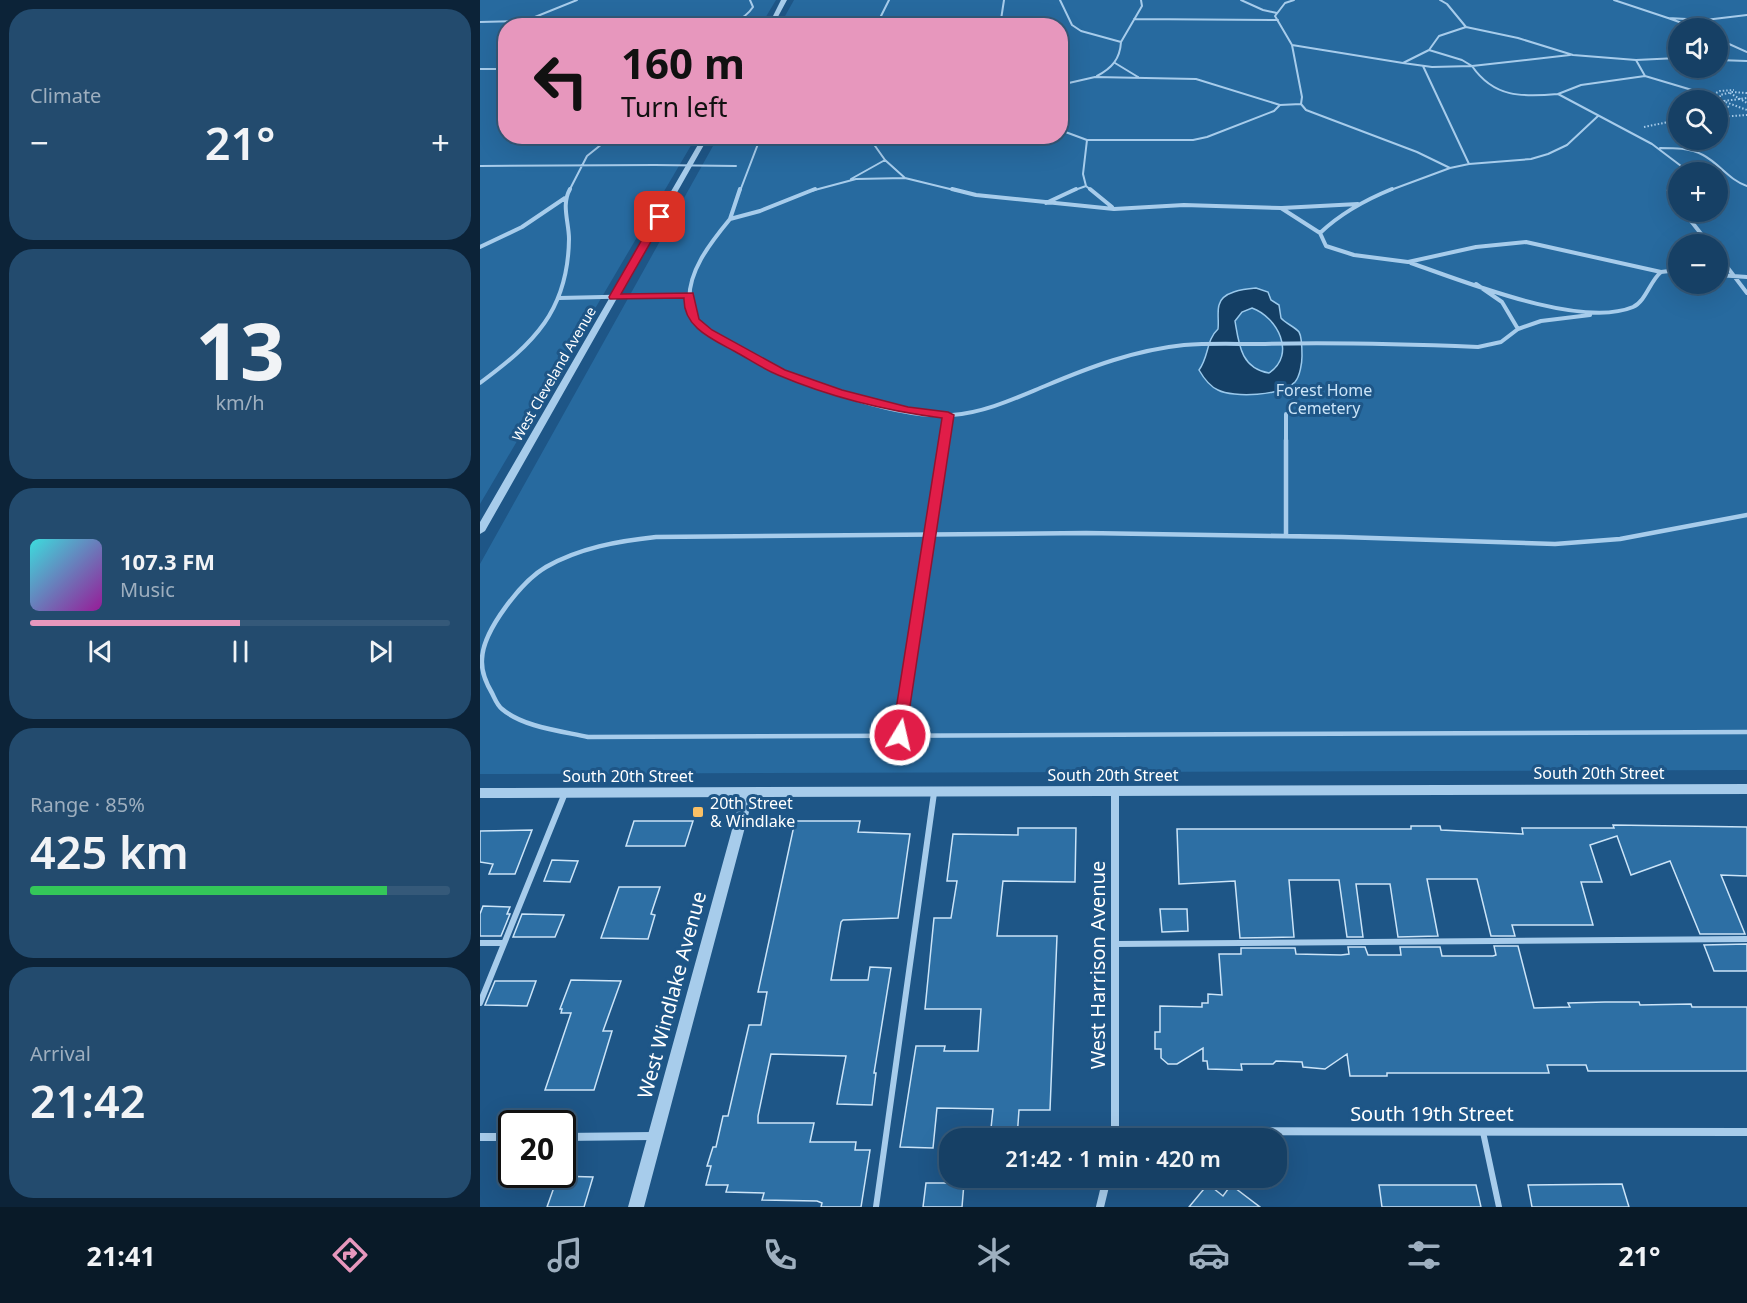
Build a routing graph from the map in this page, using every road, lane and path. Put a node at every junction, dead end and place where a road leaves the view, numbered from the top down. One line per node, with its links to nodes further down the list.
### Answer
1 (578, 0): 14 (lane)
2 (750, 0): 15 (lane)
3 (784, 0): 16 (street)
4 (889, 0): 17 (lane)
5 (1004, 0): 18 (lane)
6 (1060, 0): 26 (lane)
7 (1141, 0): 21 (lane)
8 (1241, 0): 12 (lane)
9 (1294, 0): 12 (lane)
10 (1440, 0): 25 (lane)
11 (1614, 0): 19 (lane)
12 (1277, 13): 22 (lane)
13 (1747, 15): 20 (lane)
14 (533, 18)
15 (743, 18)
16 (774, 18)
17 (880, 18)
18 (1001, 18)
19 (1668, 18)
20 (1722, 18)
21 (1134, 19): 22 (lane); 26 (lane)
22 (1278, 20): 28 (lane)
23 (480, 22): 24 (lane)
24 (498, 22)
25 (1466, 27): 29 (lane); 31 (lane)
26 (1121, 42): 36 (lane)
27 (1728, 43): 30 (lane)
28 (1292, 45): 37 (lane); 55 (lane)
29 (1429, 50): 37 (lane); 39 (lane)
30 (1747, 52)
31 (1573, 55): 33 (lane); 39 (lane)
32 (1668, 58): 33 (lane)
33 (1636, 60): 42 (lane)
34 (1728, 60): 35 (lane)
35 (1747, 61)
36 (1115, 63): 43 (lane); 44 (lane)
37 (1403, 63): 38 (lane)
38 (1423, 66): 39 (lane); 74 (lane)
39 (1472, 66): 50 (lane)
40 (480, 69): 41 (lane)
41 (498, 69)
42 (1644, 76): 46 (lane); 50 (lane)
43 (1095, 77): 44 (lane); 45 (lane)
44 (1139, 77): 57 (lane)
45 (1068, 83)
46 (1692, 90)
47 (1728, 90): 48 (path)
48 (1747, 92): 49 (path)
49 (1729, 93): 52 (path)
50 (1558, 94): 61 (lane)
51 (1747, 98): 52 (path)
52 (1740, 99): 53 (path); 54 (path)
53 (1728, 100)
54 (1747, 103)
55 (1301, 104): 57 (lane); 78 (lane)
56 (1728, 104): 59 (path)
57 (1280, 105): 65 (lane)
58 (1728, 105): 59 (path)
59 (1747, 112): 60 (path)
60 (1728, 115)
61 (1598, 116): 63 (lane); 74 (lane)
62 (1668, 122): 63 (path)
63 (1626, 131): 70 (lane)
64 (1068, 133): 65 (lane)
65 (1087, 140): 82 (lane)
66 (602, 144): 76 (lane)
67 (701, 144): 104 (street, West Cleveland Avenue)
68 (758, 144): 89 (lane)
69 (874, 144): 71 (lane)
70 (1658, 148): 72 (lane); 73 (lane)
71 (885, 160): 79 (lane); 81 (lane)
72 (1676, 162)
73 (1713, 162)
74 (1469, 164): 78 (lane)
75 (480, 166): 76 (lane)
76 (582, 166): 77 (lane, bridge); 84 (lane)
77 (736, 166)
78 (1450, 168): 86 (lane)
79 (905, 178): 81 (lane); 85 (lane)
80 (1728, 179): 83 (lane)
81 (849, 180): 89 (lane)
82 (1086, 186): 85 (lane); 88 (lane)
83 (1747, 186)
84 (565, 198): 93 (lane); 105 (lane)
85 (1046, 203): 88 (lane)
86 (1360, 204): 87 (lane); 91 (lane)
87 (1281, 208): 88 (lane); 91 (lane)
88 (1114, 209)
89 (730, 219): 103 (lane)
90 (1692, 222): 92 (lane)
91 (1320, 233): 94 (lane)
92 (1701, 234)
93 (480, 247)
94 (1408, 262): 97 (lane); 101 (lane)
95 (1728, 268): 99 (lane)
96 (1668, 271): 97 (lane)
97 (1661, 272): 106 (lane)
98 (1728, 276): 99 (lane)
99 (1734, 276): 100 (lane); 102 (lane)
100 (1747, 277)
101 (1476, 284): 106 (lane); 107 (lane)
102 (1747, 293)
103 (689, 295): 104 (lane); 110 (lane)
104 (614, 297): 105 (lane); 112 (street, West Cleveland Avenue)
105 (558, 298): 108 (lane)
106 (1598, 314): 107 (lane)
107 (1518, 329): 110 (lane)
108 (480, 383)
109 (1286, 414): 114 (lane)
110 (948, 415): 113 (lane)
111 (1747, 515): 114 (lane)
112 (480, 531)
113 (932, 534): 114 (lane); 116 (lane); 116 (lane)
114 (1286, 536)
115 (1747, 732): 116 (lane)
116 (900, 735)
117 (1747, 789): 119 (street, South 20th Street)
118 (934, 792): 119 (street, South 20th Street); 122 (street, South 20th Street); 138 (lane)
119 (1115, 792): 126 (street, West Harrison Avenue)
120 (480, 793): 121 (street, South 20th Street)
121 (565, 793): 122 (street, South 20th Street); 125 (lane)
122 (748, 793): 132 (street, West Windlake Avenue)
123 (1747, 939): 126 (lane)
124 (480, 943): 125 (lane)
125 (504, 943): 127 (lane)
126 (1116, 944): 128 (street, West Harrison Avenue)
127 (480, 1003)
128 (1116, 1128)
129 (1483, 1132): 130 (street, South 19th Street); 131 (street, South 19th Street); 140 (lane)
130 (1747, 1132)
131 (1287, 1134)
132 (654, 1136): 135 (street); 137 (street, West Windlake Avenue)
133 (480, 1137): 134 (street)
134 (498, 1137)
135 (576, 1137)
136 (1105, 1188): 139 (street)
137 (636, 1207)
138 (876, 1207)
139 (1100, 1207)
140 (1499, 1207)

